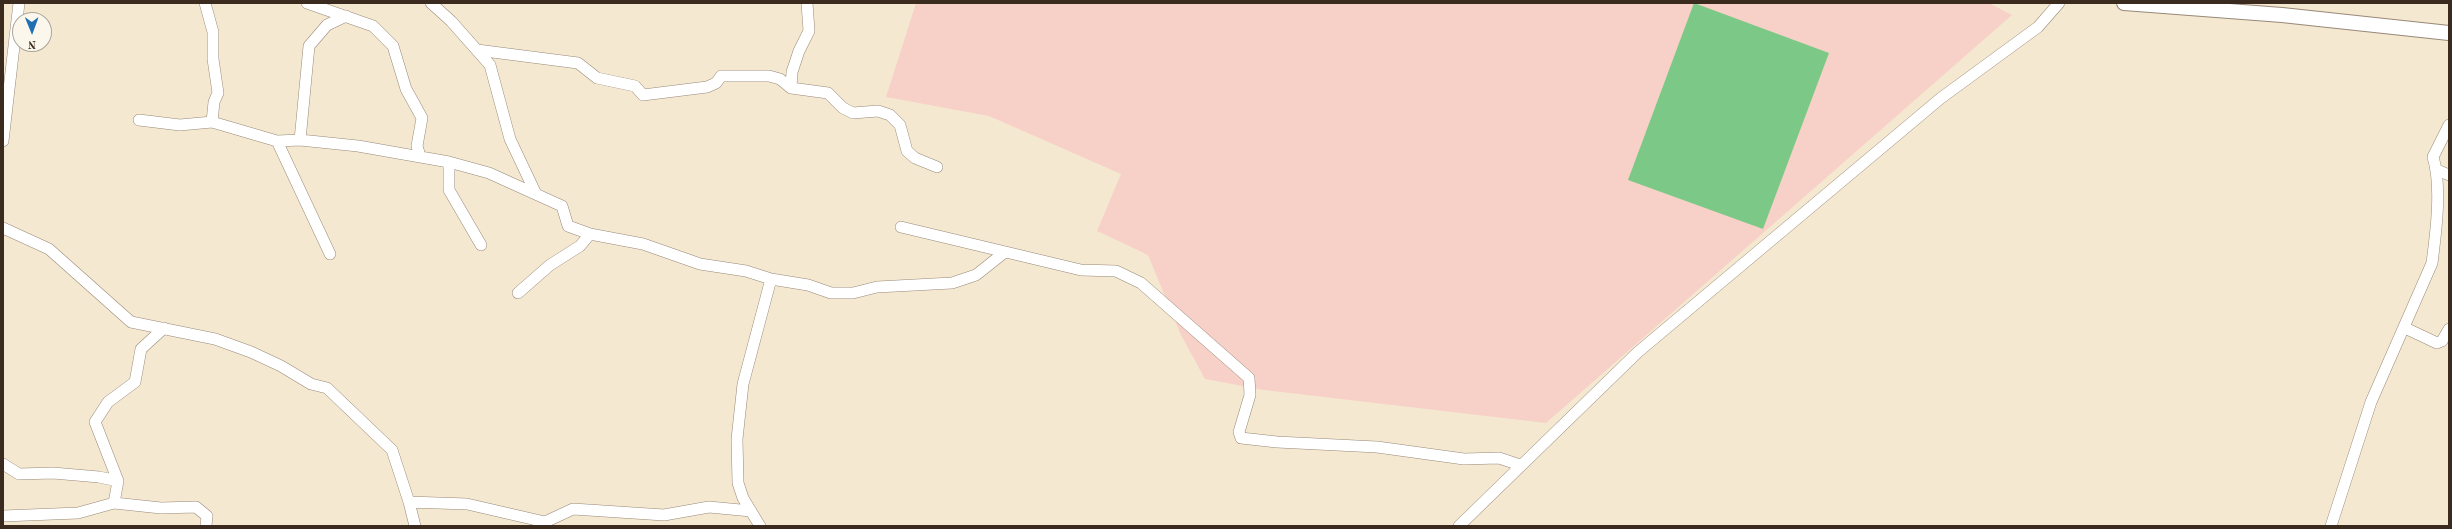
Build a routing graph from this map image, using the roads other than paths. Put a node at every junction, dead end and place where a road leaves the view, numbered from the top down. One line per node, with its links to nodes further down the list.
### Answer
1 (19, 3): 17 (street)
2 (205, 3): 13 (street)
3 (307, 3): 8 (street)
4 (430, 3): 10 (street)
5 (807, 3): 11 (street)
6 (2059, 3): 36 (street)
7 (2124, 3): 9 (main road)
8 (346, 16): 16 (street); 18 (street)
9 (2449, 33)
10 (477, 50): 11 (street); 23 (street)
11 (790, 88): 20 (street)
12 (139, 120): 13 (street)
13 (212, 122): 15 (street)
14 (2449, 125): 21 (street)
15 (277, 140): 16 (street); 29 (street)
16 (300, 140): 18 (street)
17 (3, 141)
18 (420, 156): 19 (street)
19 (449, 162): 23 (street); 27 (street)
20 (937, 167)
21 (2437, 170): 22 (street); 33 (street)
22 (2449, 175)
23 (536, 194): 26 (street)
24 (901, 227): 28 (street)
25 (3, 228): 32 (street)
26 (590, 234): 30 (street); 31 (street)
27 (481, 245)
28 (1005, 252): 30 (street); 36 (street)
29 (330, 254)
30 (771, 279): 40 (street)
31 (518, 293)
32 (164, 328): 37 (street); 38 (street)
33 (2405, 328): 34 (street); 46 (street)
34 (2449, 330)
35 (3, 464): 37 (street)
36 (1520, 465): 45 (street)
37 (118, 481): 39 (street)
38 (409, 502): 40 (street); 43 (street)
39 (114, 503): 41 (street); 42 (street)
40 (751, 511): 44 (street)
41 (3, 516)
42 (206, 526)
43 (415, 526)
44 (760, 526)
45 (1459, 526)
46 (2331, 526)

